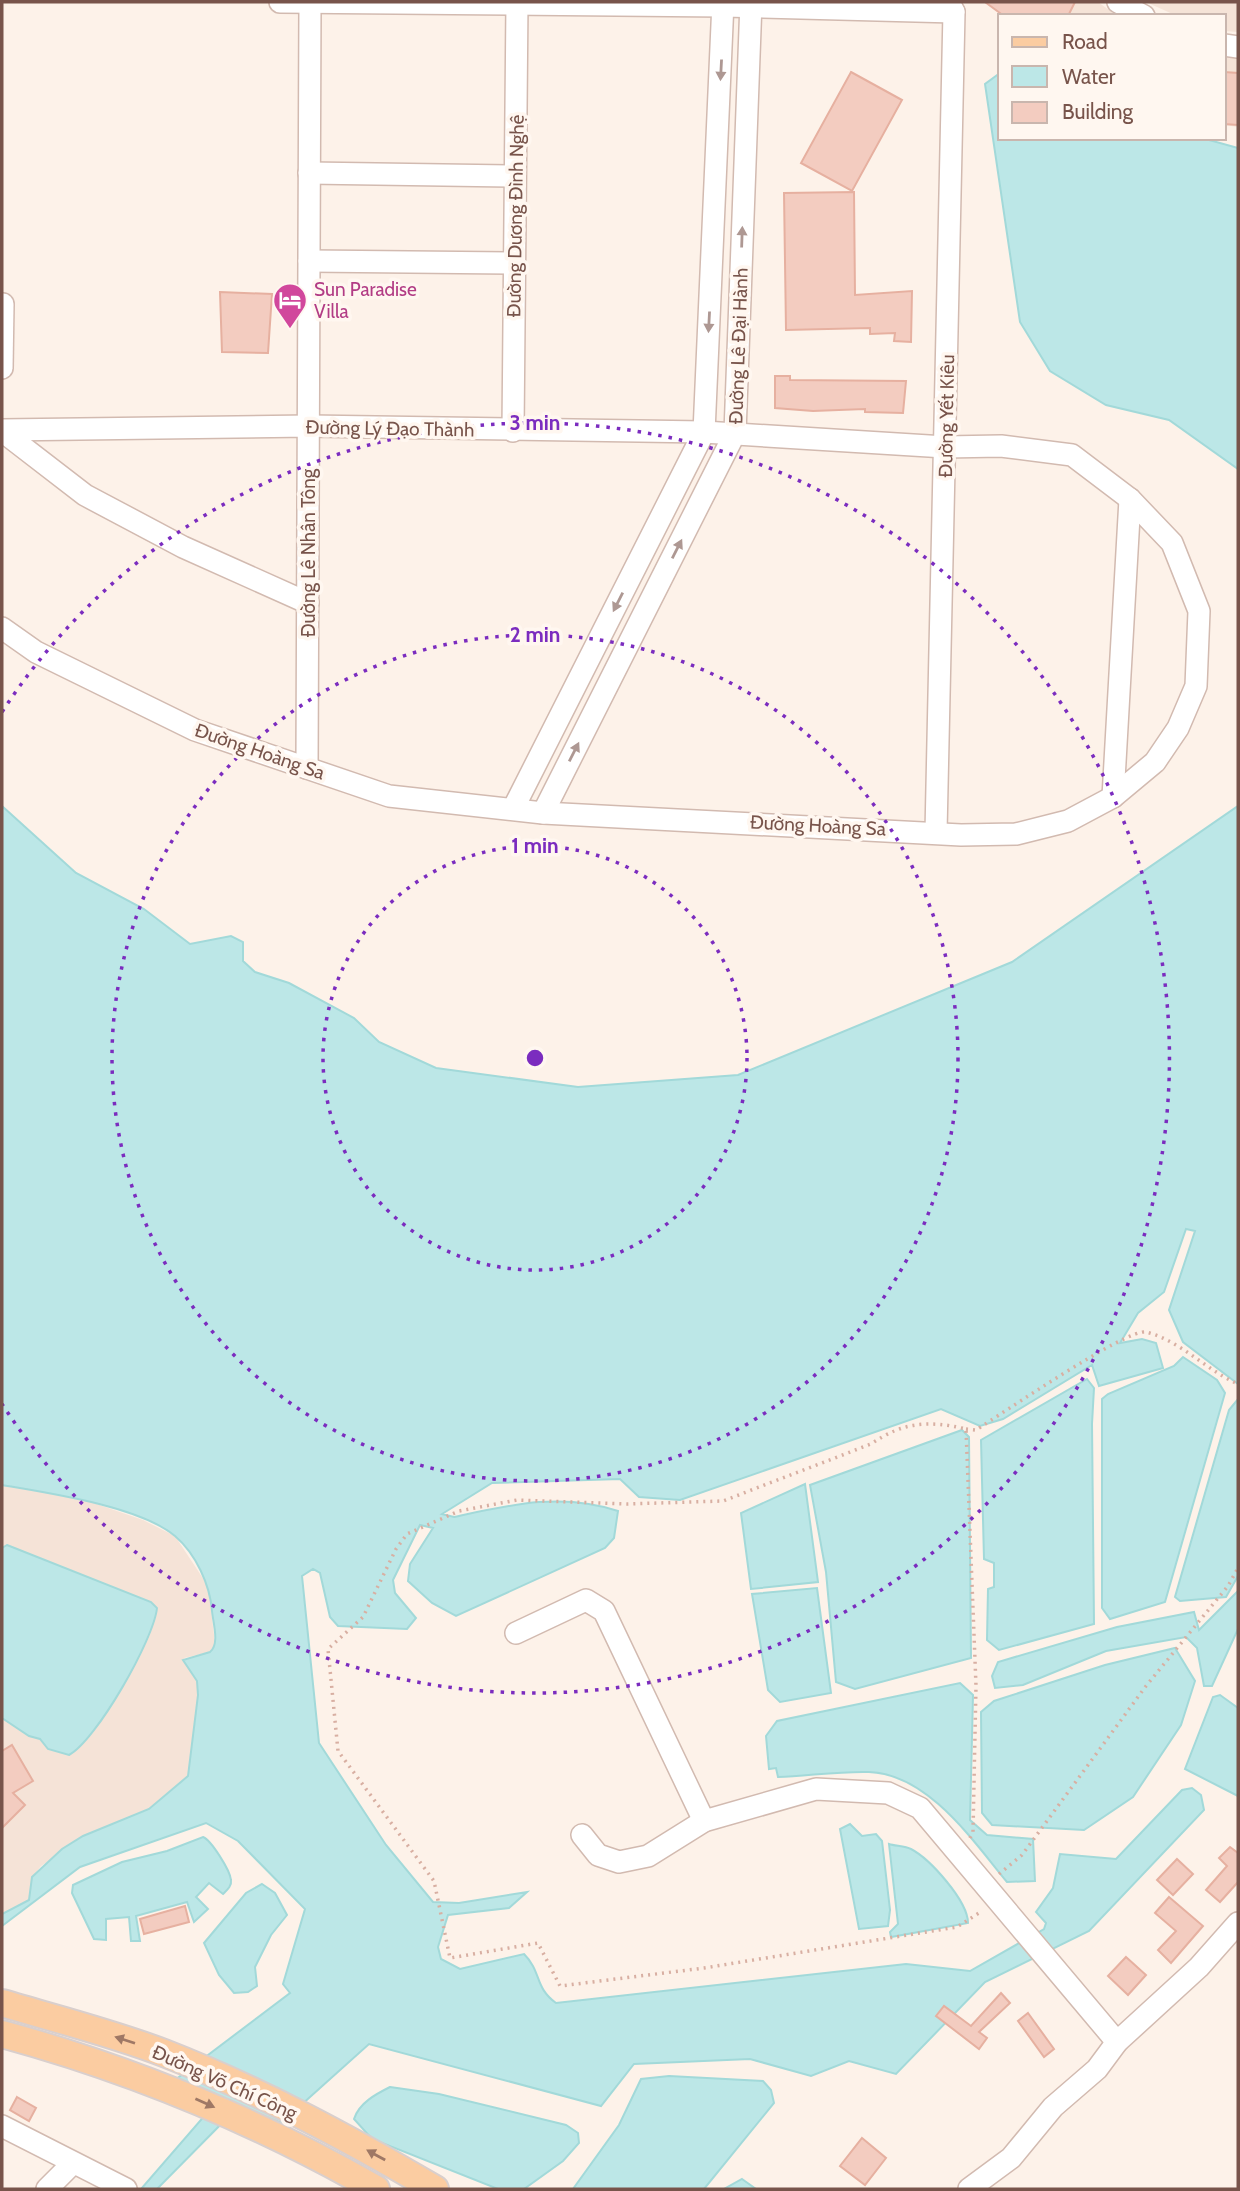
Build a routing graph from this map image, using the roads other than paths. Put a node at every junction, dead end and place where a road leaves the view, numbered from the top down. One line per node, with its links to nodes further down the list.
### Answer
1 (280, 2): 2 (street)
2 (310, 2): 4 (street); 10 (street, Đường Lê Nhân Tông)
3 (1118, 2): 9 (street)
4 (517, 3): 5 (street); 11 (street, Đường Dương Đình Nghệ)
5 (723, 4): 6 (street); 19 (street, Đường Lê Đại Hành, one-way to 19)
6 (751, 4): 7 (street); 20 (street, Đường Lê Đại Hành, one-way to 6)
7 (881, 6): 8 (street)
8 (952, 7): 21 (street, Đường Yết Kiêu)
9 (1139, 14)
10 (309, 173): 11 (street); 12 (street, Đường Lê Nhân Tông)
11 (515, 176): 13 (street, Đường Dương Đình Nghệ)
12 (309, 261): 13 (street); 16 (street, Đường Lê Nhân Tông)
13 (514, 263): 18 (street, Đường Dương Đình Nghệ)
14 (3, 304): 15 (street)
15 (2, 368)
16 (309, 426): 17 (street, Đường Lý Đạo Thành); 18 (street, Đường Lý Đạo Thành); 23 (street, Đường Lê Nhân Tông)
17 (2, 430): 23 (street)
18 (513, 431): 19 (street, Đường Lý Đạo Thành)
19 (704, 432): 20 (street, Đường Lý Đạo Thành); 27 (street, Đường Lê Đại Hành, one-way to 27)
20 (735, 433): 21 (street, Đường Lý Đạo Thành); 28 (street, Đường Lê Đại Hành, one-way to 20)
21 (945, 447): 22 (street, Đường Hoàng Sa); 29 (street, Đường Yết Kiêu)
22 (1130, 499): 26 (street); 26 (street, Đường Hoàng Sa)
23 (308, 603): 25 (street, Đường Lê Nhân Tông)
24 (2, 628): 25 (street, Đường Hoàng Sa)
25 (307, 768): 27 (street, Đường Hoàng Sa)
26 (1113, 797): 29 (street, Đường Hoàng Sa)
27 (513, 809): 28 (street, Đường Hoàng Sa)
28 (543, 813): 29 (street, Đường Hoàng Sa)
29 (936, 832)
30 (516, 1633): 31 (street)
31 (704, 1821): 32 (street); 36 (street)
32 (582, 1835)
33 (1238, 1923): 36 (street)
34 (2, 2003): 42 (main road, Đường Võ Chí Công, one-way to 34)
35 (2, 2034): 41 (main road, Đường Võ Chí Công, one-way to 41)
36 (1117, 2042): 43 (street)
37 (2, 2126): 38 (street)
38 (72, 2164): 39 (street); 40 (street)
39 (47, 2189)
40 (126, 2189)
41 (376, 2189)
42 (435, 2189)
43 (968, 2189)

